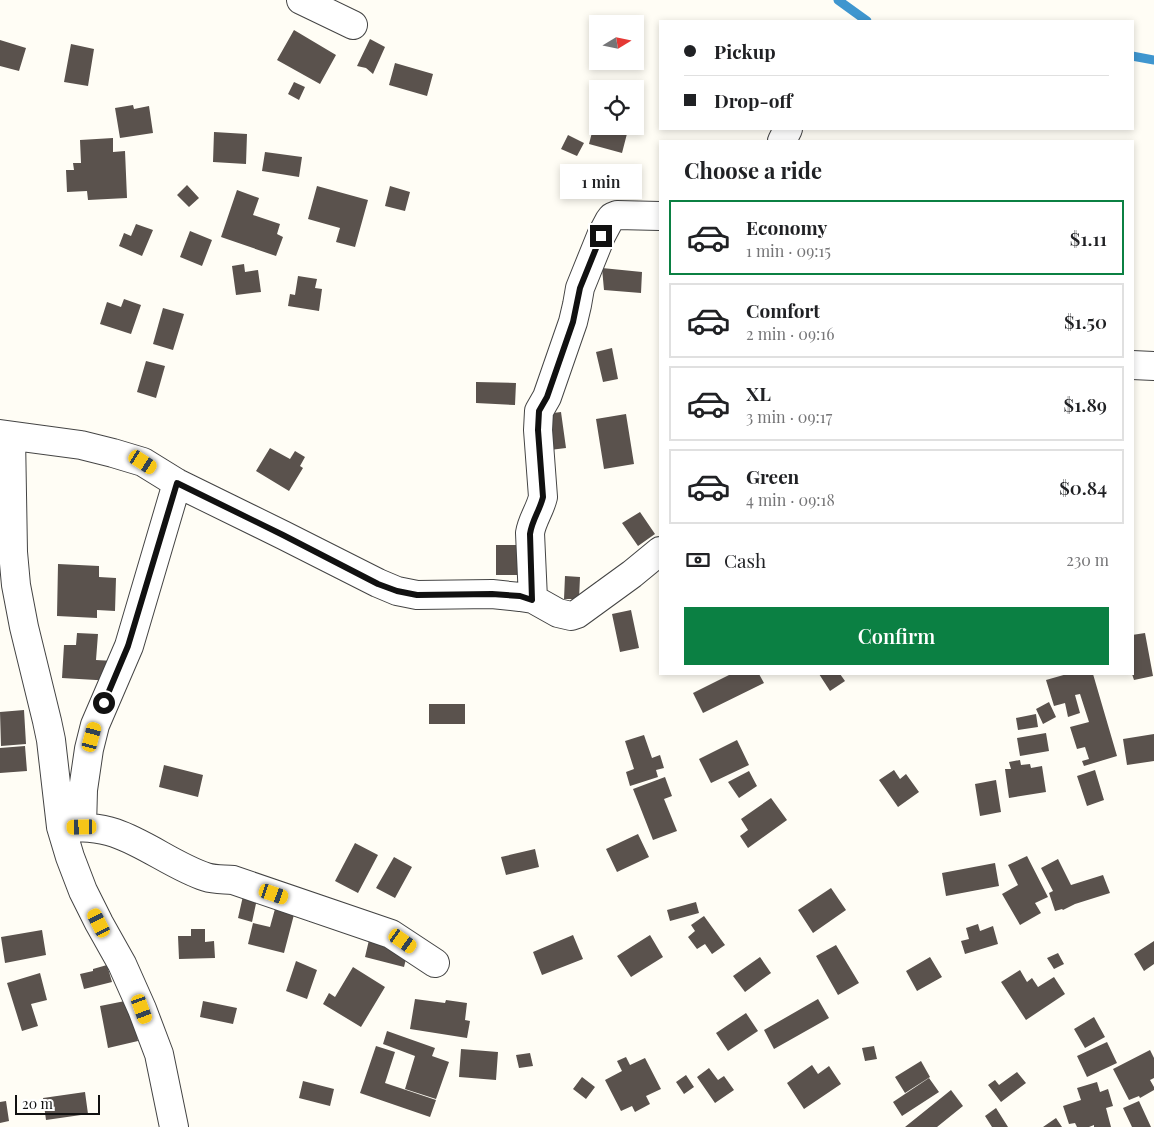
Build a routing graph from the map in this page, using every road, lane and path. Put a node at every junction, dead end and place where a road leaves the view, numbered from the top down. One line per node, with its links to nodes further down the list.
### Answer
1 (301, 0): 2 (street)
2 (353, 25)
3 (659, 216): 9 (street)
4 (1134, 365): 5 (street)
5 (1154, 366)
6 (5, 435): 7 (street); 10 (street)
7 (177, 483): 9 (street); 10 (street)
8 (659, 553): 9 (street)
9 (532, 600)
10 (72, 827): 11 (street); 12 (street)
11 (434, 963)
12 (174, 1127)

